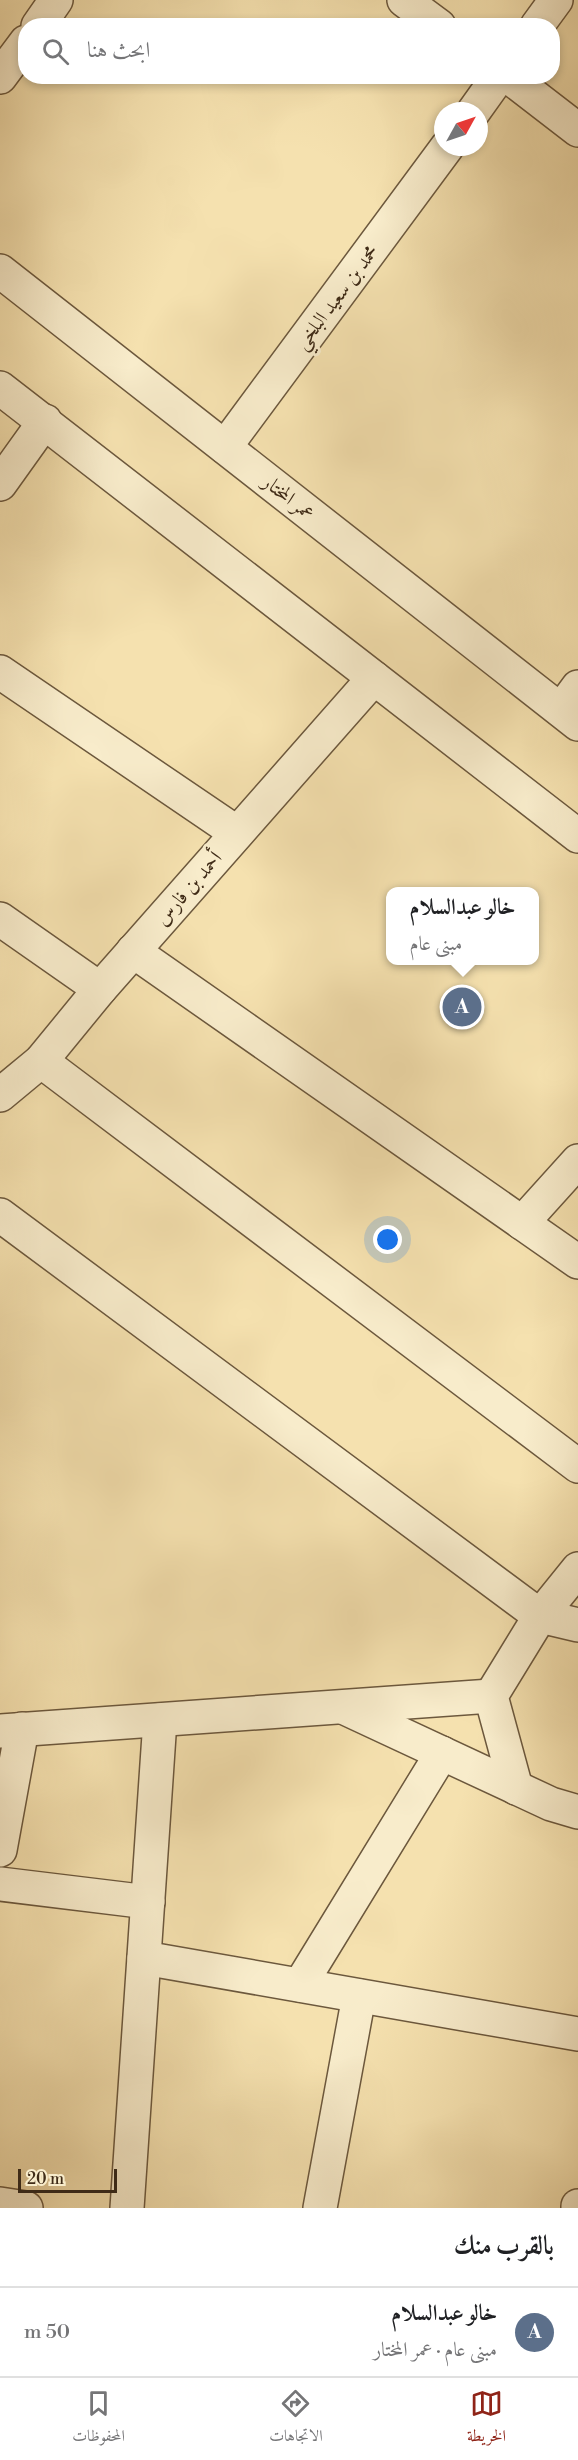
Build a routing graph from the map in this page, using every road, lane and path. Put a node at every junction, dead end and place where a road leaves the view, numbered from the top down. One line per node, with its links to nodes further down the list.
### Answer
1 (57, 0): 4 (street)
2 (404, 0): 5 (street)
3 (556, 0): 6 (street)
4 (44, 18)
5 (428, 18)
6 (543, 18)
7 (18, 53): 8 (street)
8 (0, 77)
9 (493, 84): 11 (street)
10 (518, 84): 12 (street)
11 (480, 102)
12 (578, 130)
13 (440, 156): 17 (street, محمد بن سعيد البلخي)
14 (0, 271): 17 (street, عمر المختار)
15 (0, 388): 16 (street)
16 (45, 421): 18 (street); 20 (street)
17 (225, 447): 21 (street, عمر المختار)
18 (0, 484)
19 (0, 672): 22 (street)
20 (374, 678): 22 (street, أحمد بن فارس); 23 (street)
21 (572, 707)
22 (237, 833): 25 (street, أحمد بن فارس)
23 (578, 836)
24 (0, 919): 26 (street)
25 (133, 951): 26 (street, أحمد بن فارس); 31 (street)
26 (100, 988): 27 (street, أحمد بن فارس)
27 (41, 1061): 28 (street, أحمد بن فارس); 33 (street)
28 (2, 1089)
29 (578, 1161): 31 (street)
30 (0, 1215): 35 (street)
31 (522, 1223): 32 (street)
32 (578, 1262)
33 (578, 1466)
34 (578, 1569): 35 (street)
35 (540, 1616): 36 (street); 37 (street)
36 (578, 1625)
37 (491, 1696): 38 (street); 42 (street)
38 (344, 1707): 39 (street); 41 (street)
39 (160, 1720): 40 (street); 46 (street)
40 (11, 1730): 44 (street)
41 (442, 1753): 42 (street); 48 (street)
42 (516, 1788): 43 (street)
43 (578, 1812)
44 (0, 1850)
45 (0, 1884): 46 (street)
46 (148, 1902): 47 (street)
47 (144, 1958): 48 (street); 53 (street)
48 (300, 1985): 49 (street)
49 (359, 1996): 50 (street); 54 (street)
50 (578, 2034)
51 (0, 2204): 52 (street)
52 (26, 2208)
53 (127, 2208)
54 (320, 2208)

